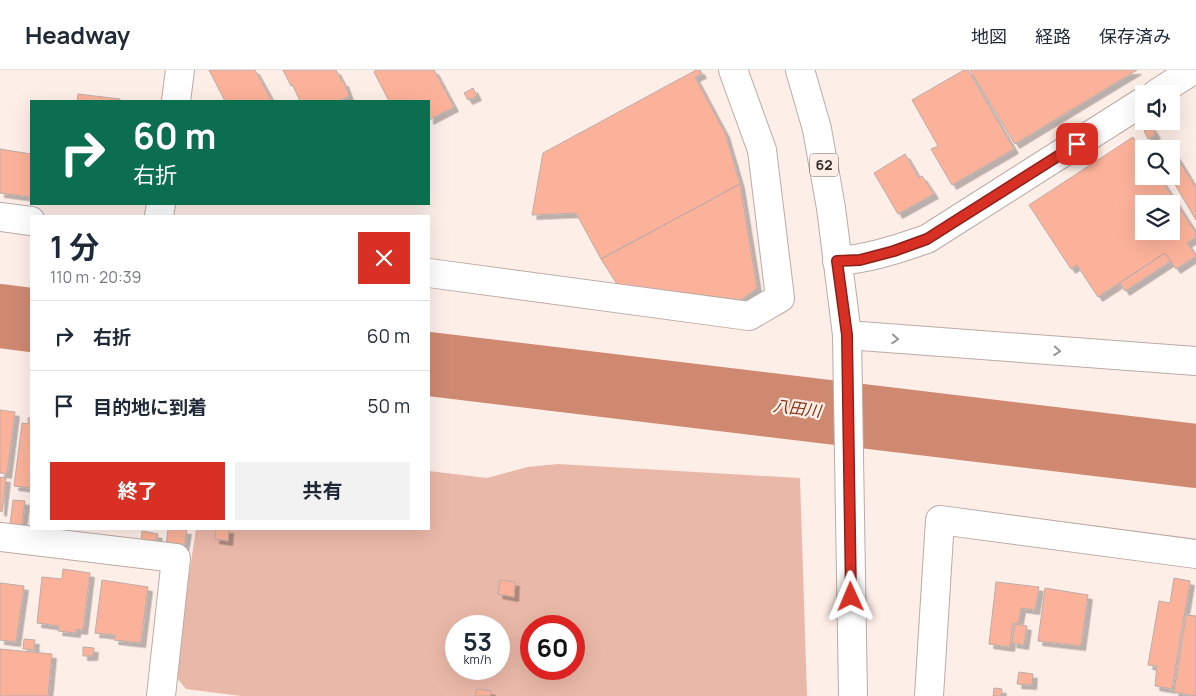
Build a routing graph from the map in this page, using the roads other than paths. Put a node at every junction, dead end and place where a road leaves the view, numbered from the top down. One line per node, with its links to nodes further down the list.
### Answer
1 (180, 70): 6 (street)
2 (733, 70): 11 (street)
3 (800, 70): 10 (street, 62)
4 (1190, 71): 5 (street)
5 (1169, 85)
6 (176, 100)
7 (1135, 107): 10 (street)
8 (0, 217): 9 (street)
9 (30, 221)
10 (837, 261): 12 (street, 62)
11 (430, 273)
12 (847, 335): 13 (street, one-way to 13); 17 (street, 62)
13 (1196, 361)
14 (0, 537): 16 (street)
15 (1196, 554): 18 (street)
16 (161, 696)
17 (853, 696)
18 (929, 696)

